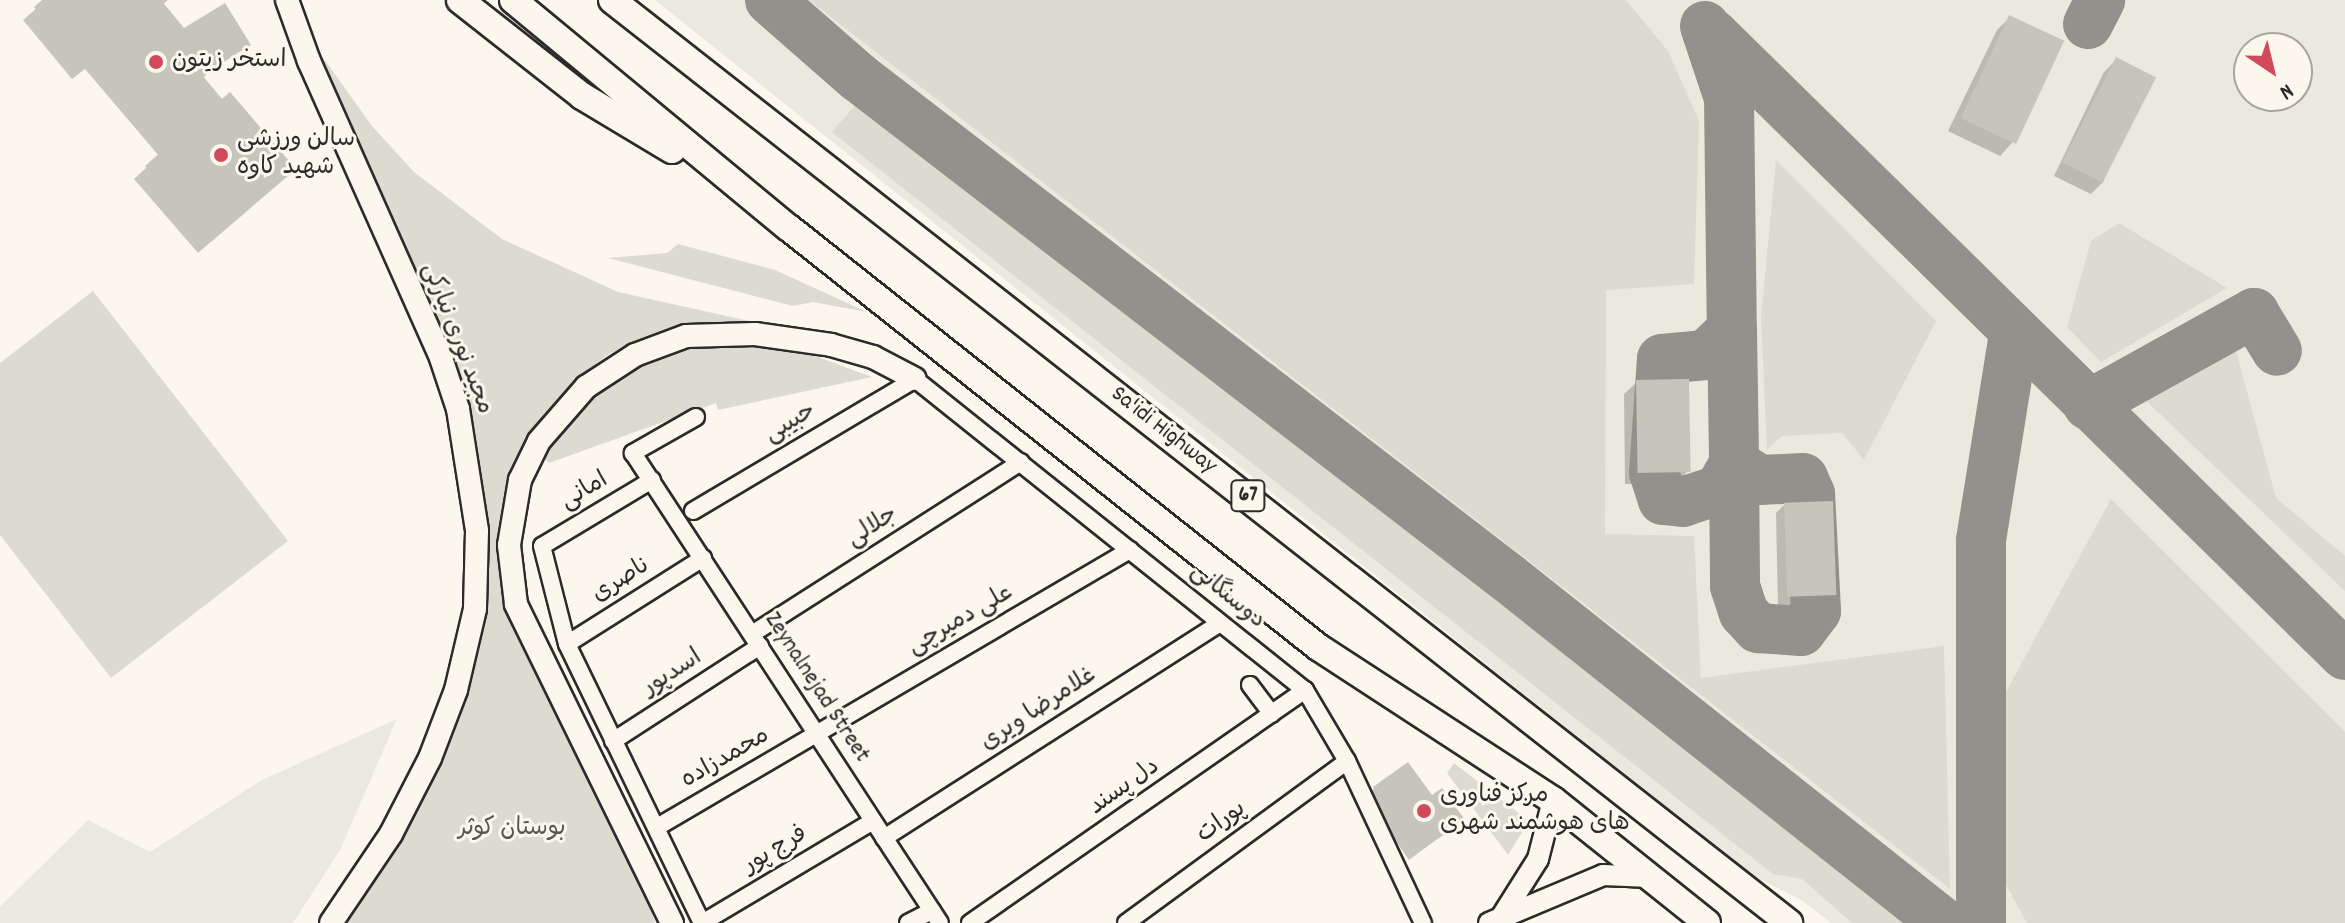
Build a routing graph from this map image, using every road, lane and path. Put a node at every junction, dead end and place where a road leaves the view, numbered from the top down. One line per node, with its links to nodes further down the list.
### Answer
1 (287, 0): 29 (main road, مجید نوری نیارکی)
2 (460, 0): 5 (highway)
3 (513, 0): 5 (highway)
4 (612, 0): 37 (highway, Sa'idi Highway / 67)
5 (746, 193): 22 (highway)
6 (915, 379): 8 (street, دوسنگانی); 10 (street, حبیبی); 30 (main road)
7 (696, 417): 9 (street, Zeynalnejad Street)
8 (1021, 462): 11 (street, دوسنگانی); 14 (street, جلالی)
9 (652, 480): 12 (street, Zeynalnejad Street); 15 (street, امانی)
10 (693, 511)
11 (1130, 550): 13 (street, دوسنگانی); 19 (street, علی دمیرچی)
12 (703, 558): 14 (street, Zeynalnejad Street); 15 (street, ناصری)
13 (1220, 623): 17 (street, دوسنگانی); 25 (street, غلامرضا ویری)
14 (756, 640): 19 (street, Zeynalnejad Street); 20 (street, اسدپور)
15 (567, 644): 20 (street)
16 (1250, 685): 18 (street)
17 (1305, 690): 18 (street, دل پسند); 21 (street, دوسنگانی)
18 (1272, 714): 33 (street, دل پسند)
19 (817, 734): 23 (street, Zeynalnejad Street); 24 (street, محمدزاده)
20 (613, 741): 24 (street)
21 (1347, 761): 34 (street, پورات); 35 (street, دوسنگانی)
22 (1553, 800): 26 (highway); 28 (street)
23 (873, 821): 25 (street, Zeynalnejad Street); 31 (street, فرج پور)
24 (659, 826): 31 (street)
25 (884, 838): 27 (street, Zeynalnejad Street)
26 (1650, 877): 28 (street); 36 (highway)
27 (936, 917): 32 (street)
28 (1495, 920)
29 (331, 923)
30 (672, 923)
31 (702, 923)
32 (908, 923)
33 (970, 923)
34 (1126, 923)
35 (1423, 923)
36 (1707, 923)
37 (1789, 923)

